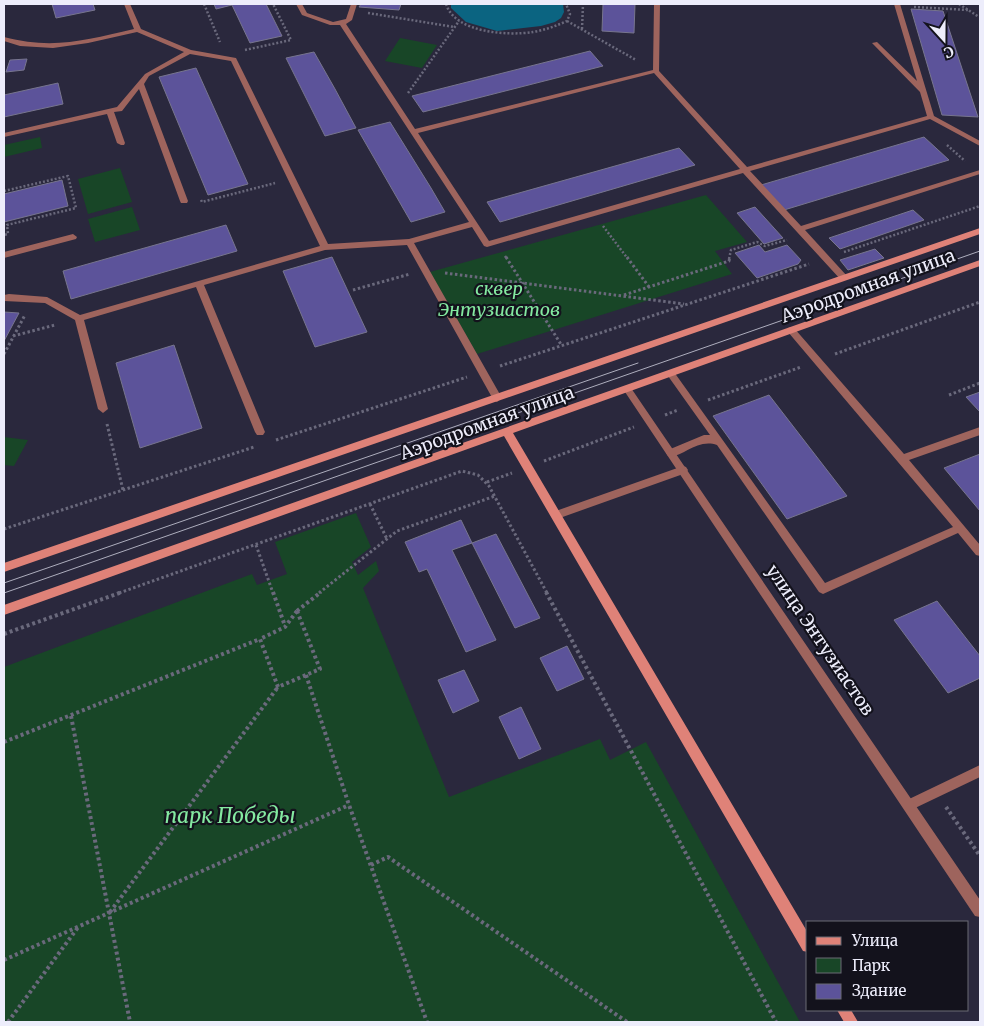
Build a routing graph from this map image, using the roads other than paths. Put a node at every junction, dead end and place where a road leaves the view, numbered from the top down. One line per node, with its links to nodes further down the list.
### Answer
1 (127, 4): 7 (street)
2 (299, 4): 6 (street)
3 (657, 4): 11 (street)
4 (898, 5): 13 (street)
5 (353, 7): 6 (street)
6 (342, 23): 16 (street)
7 (138, 30): 8 (street); 10 (street)
8 (4, 39)
9 (875, 43): 13 (street)
10 (190, 52): 12 (street); 28 (street)
11 (656, 71): 16 (street); 20 (street)
12 (140, 83): 14 (street); 22 (street)
13 (924, 92): 15 (street)
14 (110, 111): 17 (street); 18 (street)
15 (931, 118): 19 (street); 20 (street)
16 (414, 132): 23 (street)
17 (4, 135)
18 (121, 143)
19 (980, 144)
20 (745, 170): 23 (street); 24 (street)
21 (980, 172): 24 (street)
22 (184, 201)
23 (473, 224): 27 (street)
24 (798, 229): 31 (street)
25 (980, 231): 31 (main road, Аэродромная улица)
26 (73, 237): 29 (street)
27 (409, 242): 28 (street); 38 (street)
28 (325, 247): 32 (street)
29 (4, 255)
30 (980, 263): 35 (main road, Аэродромная улица)
31 (844, 278): 38 (main road, Аэродромная улица)
32 (200, 283): 34 (street); 41 (street)
33 (4, 298): 34 (street)
34 (80, 318): 39 (street)
35 (791, 330): 36 (main road, Аэродромная улица); 45 (street)
36 (671, 374): 37 (main road, Аэродромная улица); 43 (street)
37 (628, 390): 42 (main road, Аэродромная улица); 44 (street, улица Энтузиастов)
38 (497, 398): 50 (main road, Аэродромная улица)
39 (103, 409)
40 (980, 430): 45 (street)
41 (260, 432)
42 (507, 432): 47 (main road); 51 (main road, Аэродромная улица)
43 (720, 442): 44 (street); 48 (street)
44 (671, 453): 46 (street, улица Энтузиастов)
45 (902, 459): 48 (street)
46 (683, 470): 47 (street); 53 (street, улица Энтузиастов)
47 (557, 515): 55 (main road)
48 (960, 528): 49 (street)
49 (980, 552)
50 (4, 568)
51 (4, 610)
52 (980, 771): 53 (street)
53 (909, 805): 54 (street, улица Энтузиастов)
54 (980, 911)
55 (806, 943)
56 (845, 1011): 57 (main road)
57 (851, 1022)

